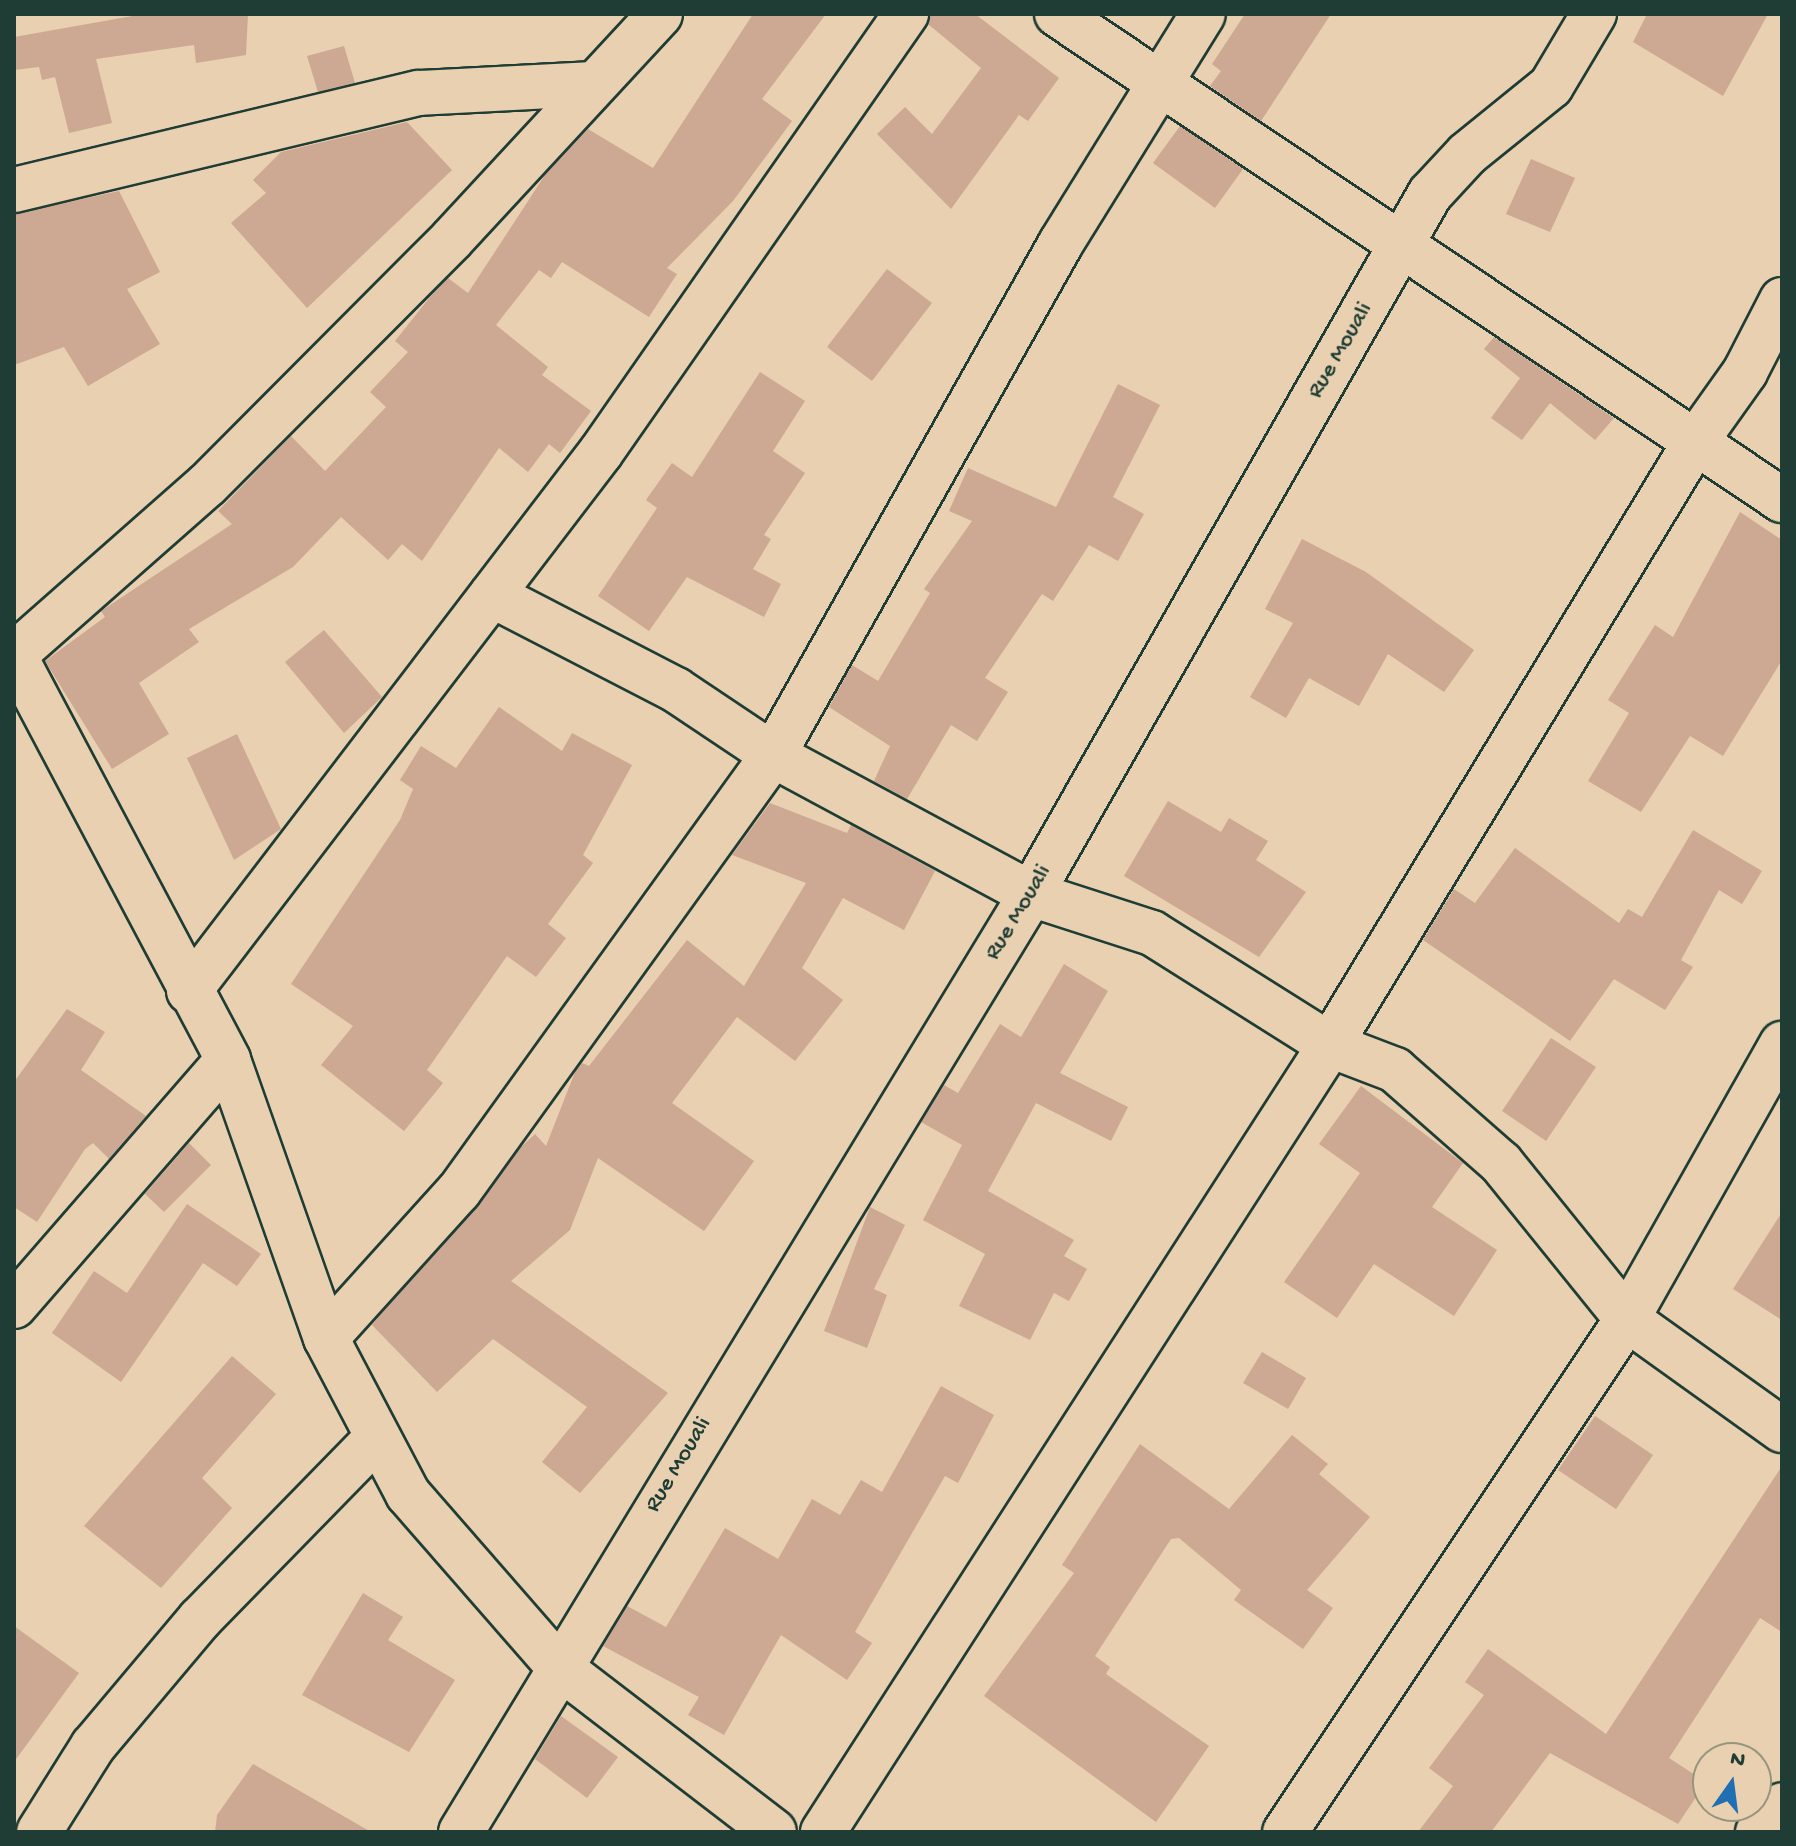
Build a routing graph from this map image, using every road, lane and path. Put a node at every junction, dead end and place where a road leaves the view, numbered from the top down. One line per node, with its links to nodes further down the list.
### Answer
1 (660, 14): 7 (street)
2 (906, 14): 13 (street)
3 (1057, 14): 6 (street)
4 (1203, 14): 6 (street)
5 (1594, 14): 9 (street, Rue Mouali)
6 (1157, 82): 9 (street); 15 (street)
7 (591, 84): 8 (street); 14 (street)
8 (14, 190)
9 (1401, 246): 11 (street); 16 (street, Rue Mouali)
10 (1782, 300): 11 (street)
11 (1696, 441): 12 (street); 19 (street)
12 (1782, 500)
13 (492, 595): 15 (street); 17 (street)
14 (14, 655): 17 (street)
15 (773, 755): 16 (street); 23 (street)
16 (1031, 894): 19 (street); 26 (street, Rue Mouali)
17 (189, 991): 20 (street)
18 (1782, 1044): 22 (street)
19 (1330, 1045): 22 (street); 31 (street)
20 (228, 1060): 21 (street); 23 (street)
21 (14, 1306)
22 (1627, 1319): 24 (street); 32 (street)
23 (326, 1338): 25 (street)
24 (1782, 1430)
25 (374, 1441): 26 (street); 28 (street)
26 (558, 1666): 29 (street, Rue Mouali); 30 (street)
27 (1782, 1805): 33 (street)
28 (39, 1832)
29 (461, 1832)
30 (774, 1832)
31 (823, 1832)
32 (1285, 1832)
33 (1758, 1832)

